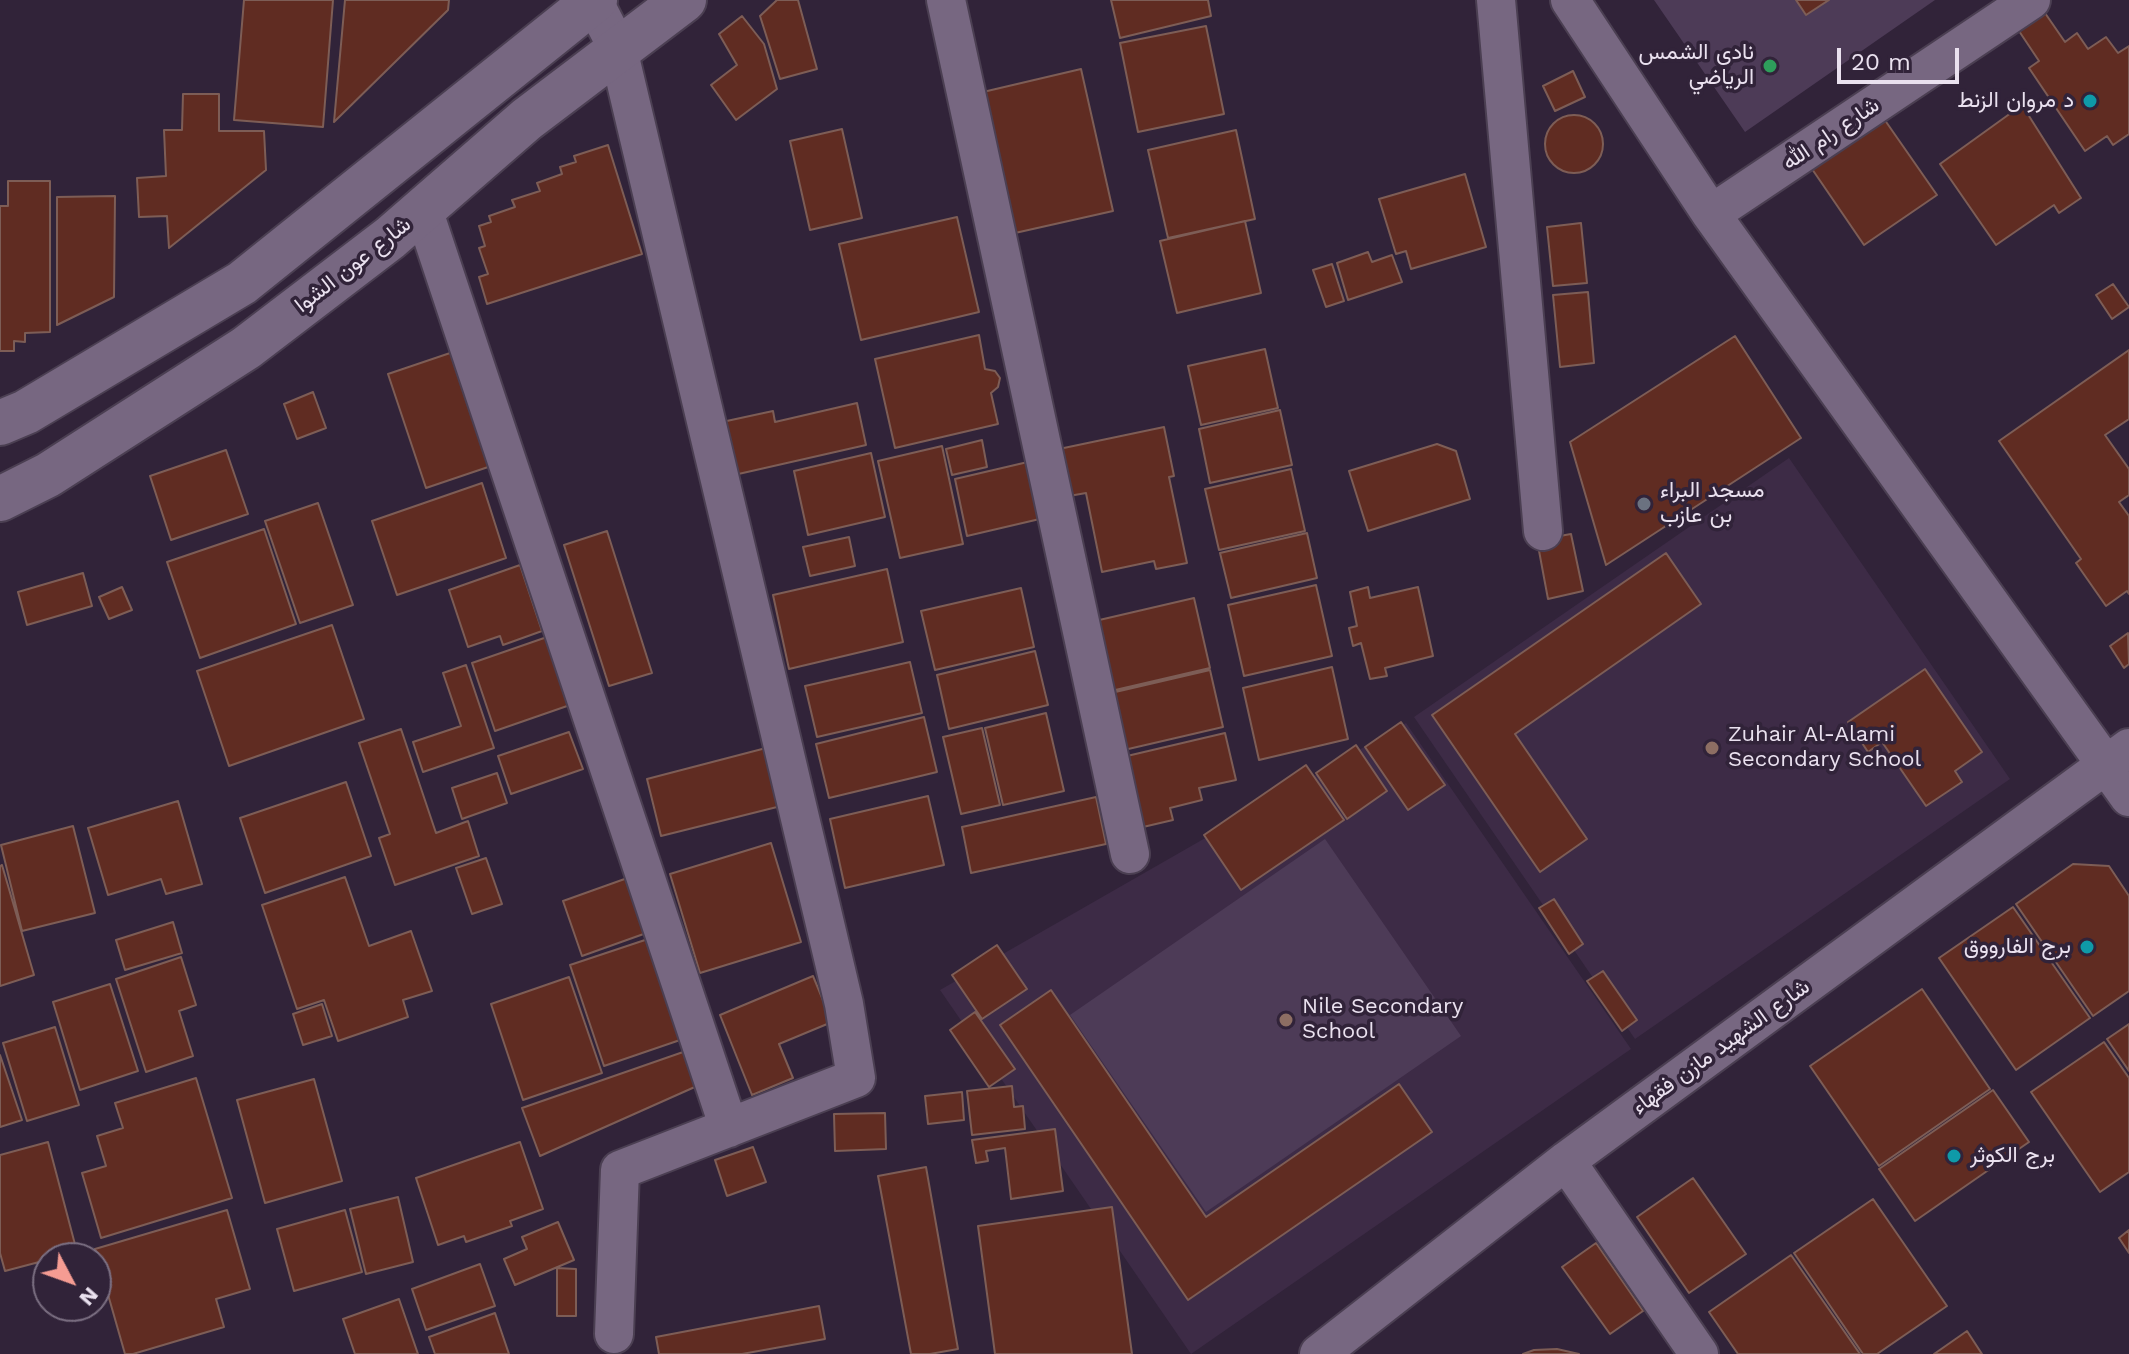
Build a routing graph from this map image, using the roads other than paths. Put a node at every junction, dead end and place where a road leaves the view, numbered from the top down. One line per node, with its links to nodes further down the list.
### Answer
1 (594, 0): 7 (street); 10 (main road)
2 (684, 0): 7 (main road, شارع عون الشوا)
3 (946, 0): 15 (street)
4 (1496, 0): 12 (street)
5 (1570, 0): 9 (street)
6 (2031, 0): 9 (street, شارع رام الله)
7 (618, 49): 8 (main road, شارع عون الشوا); 16 (street)
8 (423, 209): 11 (main road, شارع عون الشوا); 16 (street)
9 (1711, 214): 13 (street)
10 (0, 423)
11 (0, 499)
12 (1543, 531)
13 (2117, 756): 14 (street); 17 (street, شارع الشهيد مازن فقهاء)
14 (2129, 797)
15 (1130, 854)
16 (729, 1128): 18 (street)
17 (1566, 1161): 19 (street, شارع الشهيد مازن فقهاء); 20 (street)
18 (614, 1334)
19 (1319, 1354)
20 (1699, 1354)

